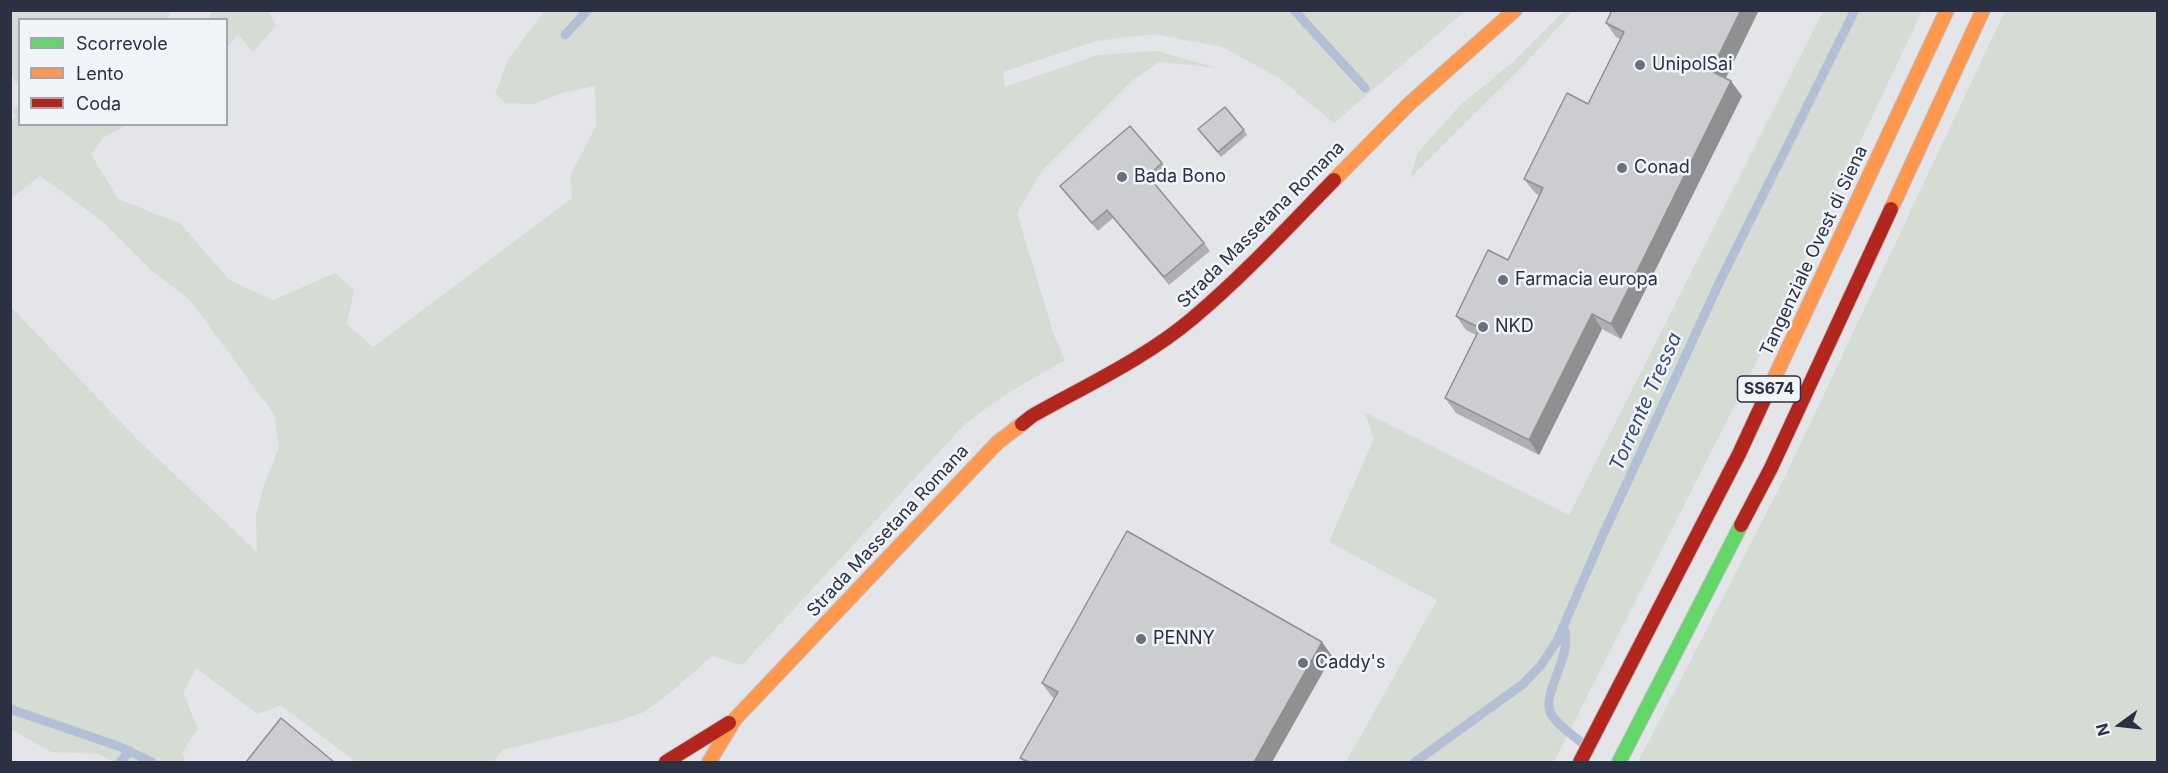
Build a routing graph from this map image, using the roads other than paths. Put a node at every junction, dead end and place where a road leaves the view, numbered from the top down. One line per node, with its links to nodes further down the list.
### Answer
1 (1515, 10): 4 (main road, Strada Massetana Romana)
2 (1947, 10): 7 (main road, Tangenziale Ovest di Siena / SS674)
3 (1983, 10): 8 (main road, SS674)
4 (735, 719): 5 (main road, Strada Massetana Romana); 6 (main road, Strada Massetana Romana)
5 (666, 762)
6 (709, 762)
7 (1580, 762)
8 (1619, 762)

